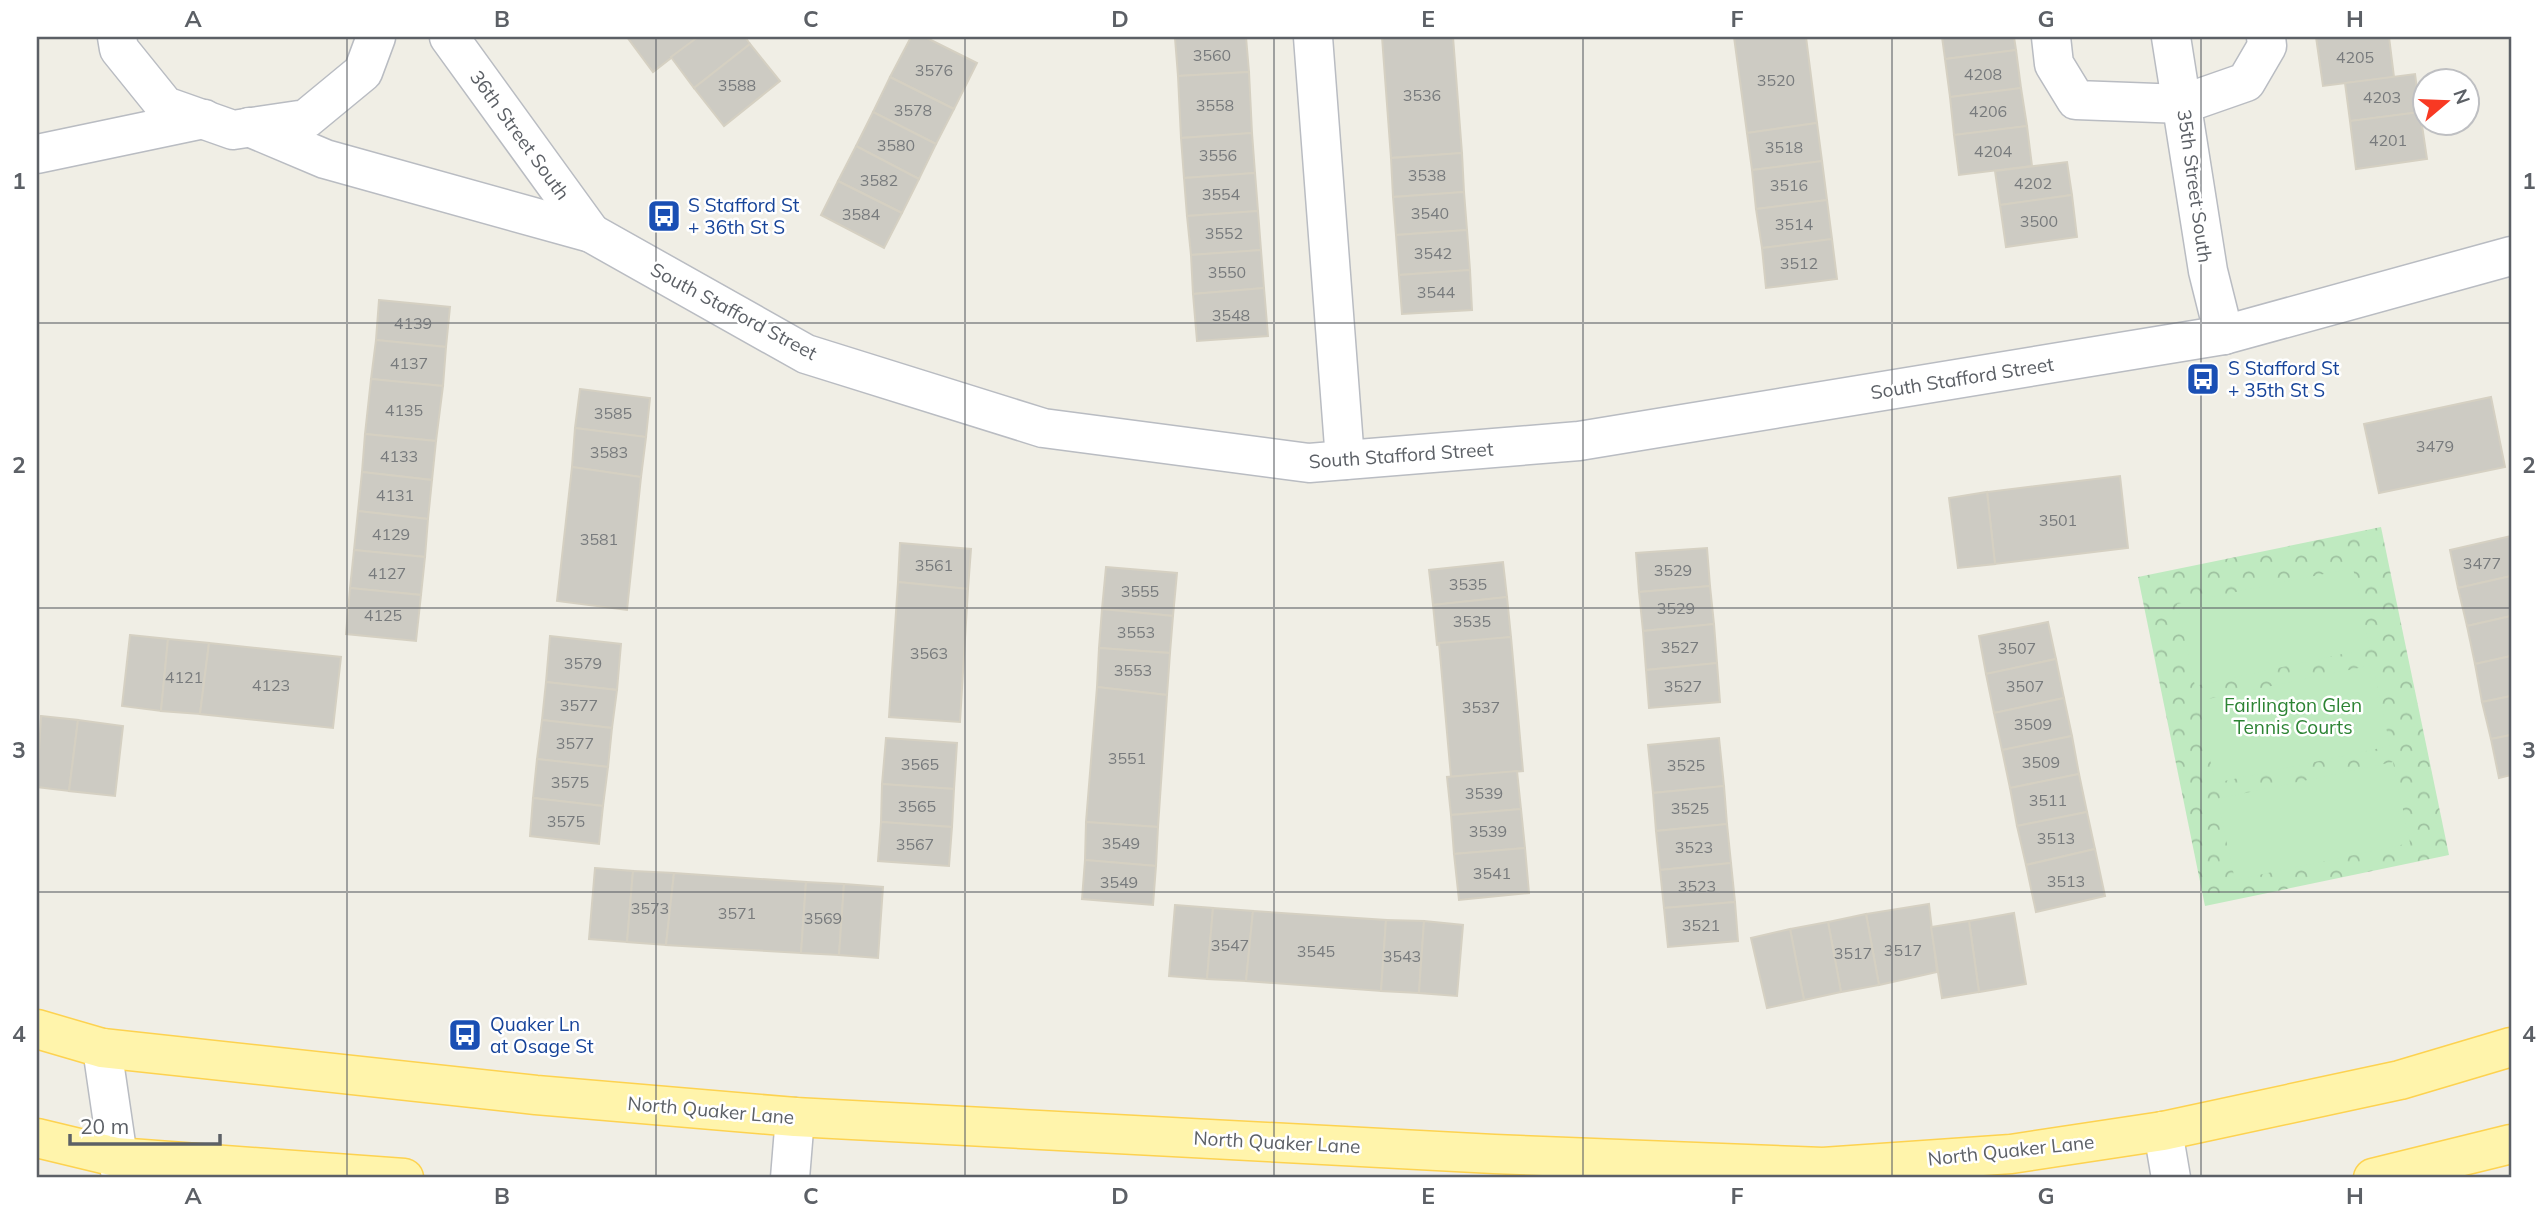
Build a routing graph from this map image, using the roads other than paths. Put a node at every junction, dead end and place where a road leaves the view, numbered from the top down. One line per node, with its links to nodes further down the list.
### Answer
1 (117, 37): 9 (street)
2 (376, 37): 10 (street)
3 (449, 37): 12 (street, 36th Street South)
4 (1313, 37): 15 (street)
5 (2051, 37): 8 (street)
6 (2171, 37): 8 (street, 35th Street South)
7 (2266, 37): 8 (street)
8 (2183, 104): 14 (street, 35th Street South)
9 (204, 120): 10 (street); 11 (street)
10 (249, 127): 12 (street, South Stafford Street)
11 (37, 154)
12 (591, 233): 15 (street, South Stafford Street)
13 (2511, 256): 14 (street, South Stafford Street)
14 (2224, 335): 15 (street, South Stafford Street)
15 (1345, 460)
16 (37, 1029): 18 (main road, North Quaker Lane)
17 (2511, 1047): 20 (main road, North Quaker Lane)
18 (102, 1048): 19 (main road, North Quaker Lane); 24 (street)
19 (795, 1117): 23 (main road, North Quaker Lane); 26 (street)
20 (2163, 1131): 23 (main road, North Quaker Lane); 27 (street)
21 (37, 1138): 24 (main road)
22 (2511, 1144): 28 (main road)
23 (1493, 1166)
24 (119, 1168): 25 (main road)
25 (404, 1178)
26 (790, 1178)
27 (2171, 1178)
28 (2373, 1178)

